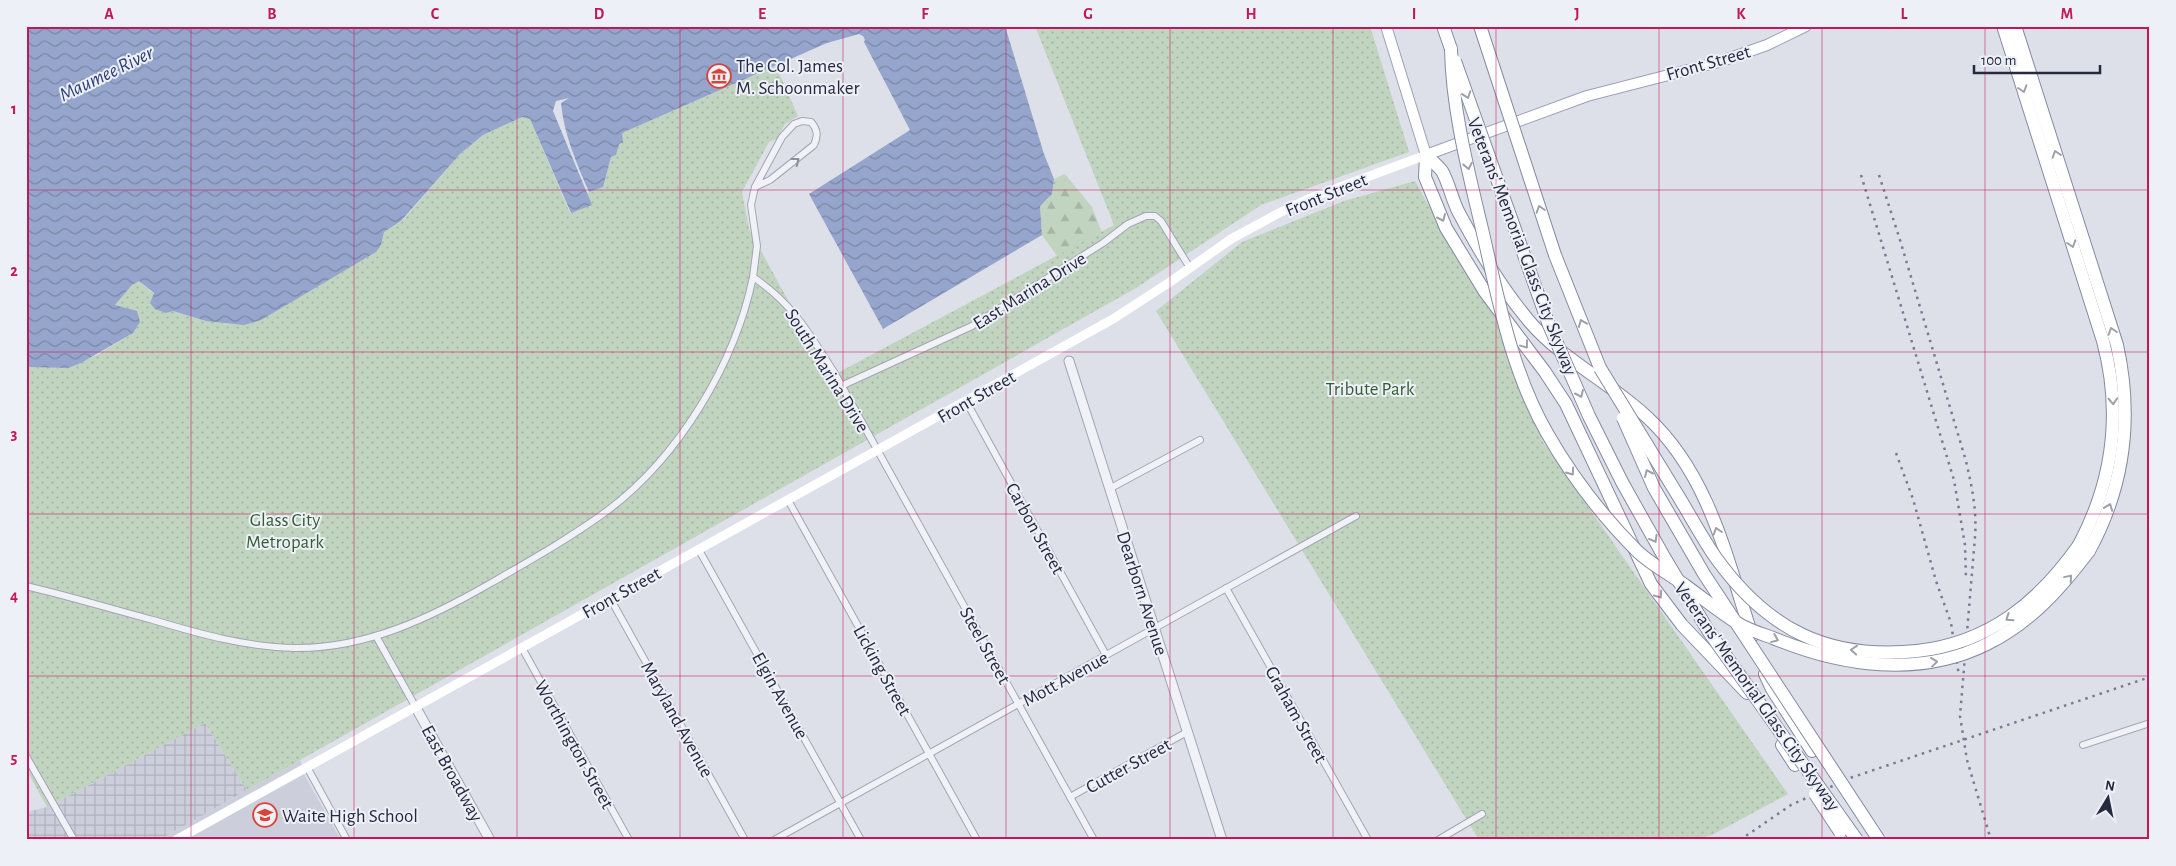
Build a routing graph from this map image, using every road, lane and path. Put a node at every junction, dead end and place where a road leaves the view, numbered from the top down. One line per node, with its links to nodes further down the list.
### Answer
1 (1386, 26): 8 (main road)
2 (1443, 26): 7 (highway, Veterans' Memorial Glass City Skyway)
3 (1480, 26): 14 (highway, Veterans' Memorial Glass City Skyway, one-way to 3, bridge)
4 (1806, 26): 8 (main road, Front Street)
5 (2003, 26): 22 (highway, one-way to 22)
6 (2015, 26): 22 (highway, one-way to 6)
7 (1451, 49): 22 (highway, one-way to 22, bridge); 56 (highway, Veterans' Memorial Glass City Skyway, one-way to 56, bridge)
8 (1426, 155): 10 (main road, Front Street); 42 (highway, one-way to 42, bridge); 57 (highway, one-way to 8)
9 (755, 187): 9 (street, one-way to 9); 11 (street)
10 (1190, 268): 12 (main road, Front Street); 15 (street, East Marina Drive)
11 (753, 277): 15 (street, South Marina Drive); 28 (street)
12 (1064, 346): 13 (street, Dearborn Avenue); 16 (main road, Front Street)
13 (1069, 361): 19 (street, Dearborn Avenue)
14 (1600, 368): 22 (highway, one-way to 14, bridge); 57 (highway, Veterans' Memorial Glass City Skyway, one-way to 14, bridge)
15 (841, 386): 18 (street, South Marina Drive)
16 (966, 401): 18 (main road, Front Street); 30 (street, Carbon Street)
17 (1200, 440): 19 (street)
18 (878, 451): 20 (main road, Front Street); 31 (street, Steel Street)
19 (1108, 489): 27 (street, Dearborn Avenue)
20 (788, 500): 23 (main road, Front Street); 36 (street, Licking Street)
21 (1356, 516): 25 (street, Mott Avenue)
22 (2084, 548)
23 (700, 550): 26 (main road, Front Street); 40 (street, Elgin Avenue)
24 (26, 586): 28 (street)
25 (1226, 588): 27 (street, Mott Avenue); 54 (street, Graham Street)
26 (610, 598): 29 (main road, Front Street); 48 (street, Maryland Avenue)
27 (1154, 628): 30 (street, Mott Avenue); 34 (street, Dearborn Avenue)
28 (376, 636): 32 (street)
29 (522, 648): 32 (main road, Front Street); 47 (street, Worthington Street)
30 (1106, 655): 31 (street, Mott Avenue)
31 (1018, 704): 36 (street, Mott Avenue); 39 (street, Steel Street)
32 (415, 706): 38 (main road, Front Street); 46 (street, East Broadway)
33 (2150, 723): 35 (street)
34 (1187, 732): 39 (street, Cutter Street); 53 (street, Dearborn Avenue)
35 (2083, 745)
36 (929, 754): 40 (street, Mott Avenue); 51 (street, Licking Street)
37 (26, 756): 43 (street)
38 (307, 767): 44 (main road, Front Street); 45 (street)
39 (1070, 797): 52 (street, Steel Street)
40 (841, 803): 49 (street, Mott Avenue); 50 (street, Elgin Avenue)
41 (1482, 814): 55 (street)
42 (1843, 836)
43 (74, 840)
44 (176, 840)
45 (347, 840)
46 (490, 840)
47 (629, 840)
48 (745, 840)
49 (774, 840)
50 (861, 840)
51 (977, 840)
52 (1094, 840)
53 (1222, 840)
54 (1368, 840)
55 (1438, 840)
56 (1857, 840)
57 (1879, 840)

